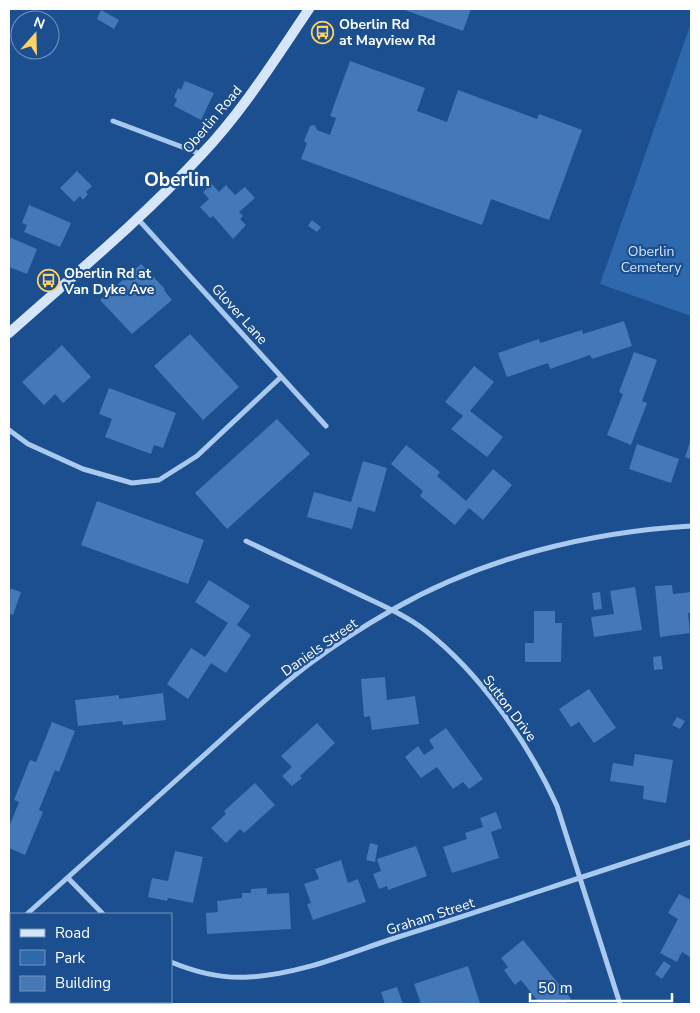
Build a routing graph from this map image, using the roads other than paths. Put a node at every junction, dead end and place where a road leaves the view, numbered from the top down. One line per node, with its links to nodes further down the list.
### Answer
1 (309, 9): 3 (main road, Oberlin Road)
2 (114, 121): 3 (street)
3 (202, 155): 4 (main road, Oberlin Road)
4 (137, 218): 5 (main road, Oberlin Road); 6 (street, Glover Lane)
5 (9, 333)
6 (281, 377): 7 (street, Glover Lane); 8 (street)
7 (326, 426)
8 (9, 430)
9 (691, 526): 11 (street, Daniels Street)
10 (246, 541): 11 (street, Sutton Drive)
11 (392, 610): 13 (street, Daniels Street); 14 (street, Sutton Drive)
12 (691, 842): 14 (street, Graham Street)
13 (68, 878): 15 (street, Daniels Street); 16 (street)
14 (580, 878): 17 (street, Graham Street); 18 (street, Sutton Drive)
15 (28, 913)
16 (102, 913)
17 (172, 962)
18 (620, 1004)

